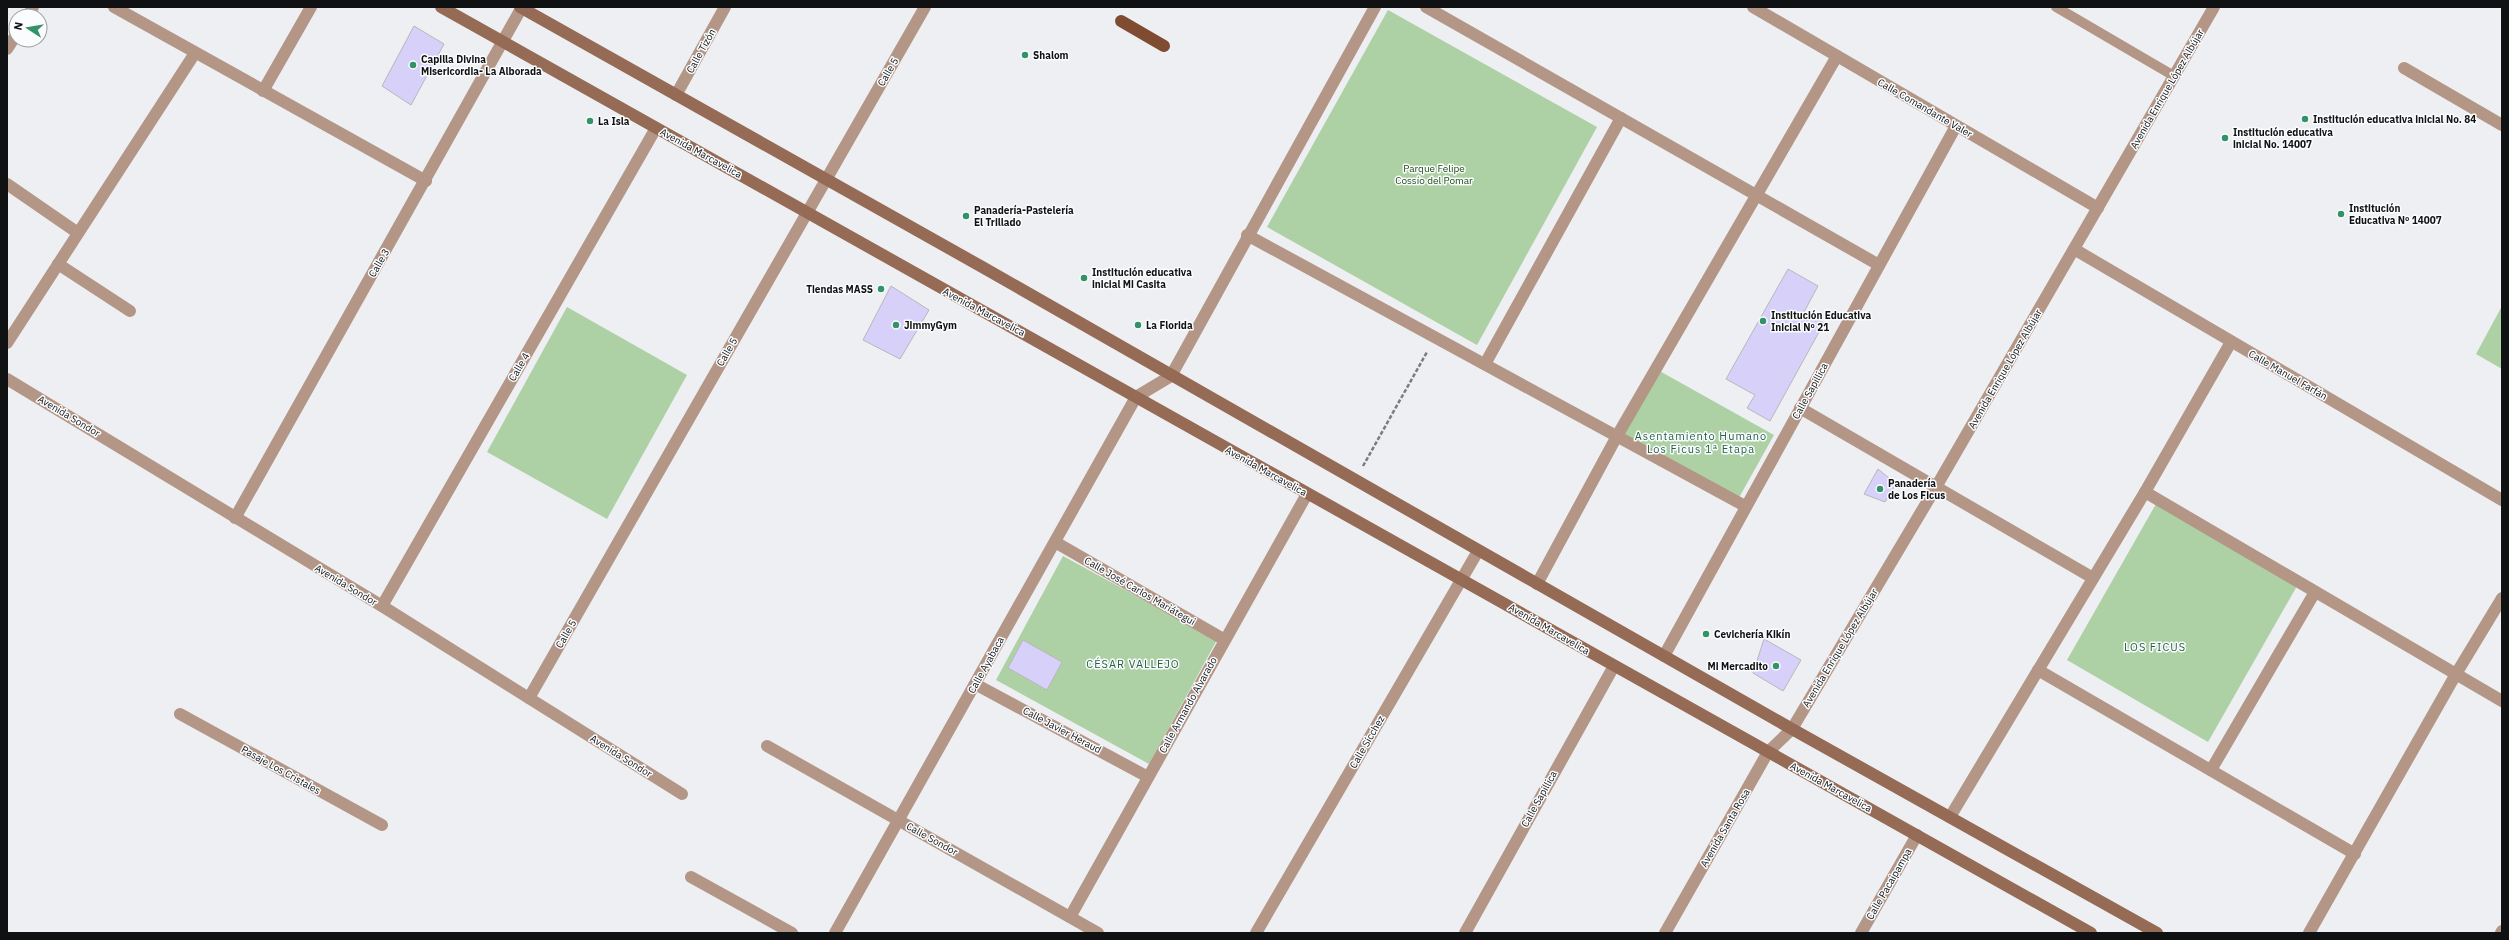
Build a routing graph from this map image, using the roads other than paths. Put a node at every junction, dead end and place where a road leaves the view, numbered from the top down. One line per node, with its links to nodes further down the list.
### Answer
1 (114, 7): 15 (street)
2 (311, 7): 19 (street)
3 (441, 7): 13 (street, Avenida Marcavelica)
4 (521, 7): 13 (street, Calle 3); 20 (street)
5 (725, 7): 20 (street, Calle Tizón)
6 (925, 7): 25 (street, Calle 5)
7 (1375, 7): 32 (street)
8 (1426, 7): 21 (street)
9 (1752, 7): 16 (street, Calle Comandante Valer)
10 (2056, 7): 18 (lane)
11 (2214, 7): 18 (street, Avenida Enrique López Albújar)
12 (1121, 21): 14 (main road)
13 (504, 42): 24 (street, Avenida Marcavelica); 26 (street, Calle 3)
14 (1164, 46)
15 (195, 53): 19 (street); 31 (street)
16 (1837, 56): 23 (street, Calle Comandante Valer); 28 (street)
17 (2404, 68): 22 (street)
18 (2174, 76): 29 (street, Avenida Enrique López Albújar)
19 (263, 91): 26 (street)
20 (676, 96): 25 (street)
21 (1620, 118): 28 (street); 39 (street)
22 (2502, 125)
23 (1956, 126): 29 (street, Calle Comandante Valer); 35 (street, Calle Sapillica)
24 (656, 128): 30 (street, Avenida Marcavelica); 58 (street, Calle 4)
25 (827, 180): 30 (street, Calle 5); 40 (street)
26 (426, 181): 50 (street, Calle 3)
27 (7, 184): 31 (street)
28 (1758, 194): 35 (street); 44 (street)
29 (2098, 208): 33 (street, Avenida Enrique López Albújar)
30 (806, 213): 42 (street, Avenida Marcavelica); 65 (street, Calle 5)
31 (78, 233): 34 (street)
32 (1247, 235): 39 (street); 40 (street)
33 (2074, 249): 37 (street, Calle Manuel Farfán); 45 (street, Avenida Enrique López Albújar)
34 (58, 264): 36 (street); 38 (street)
35 (1880, 265): 43 (street, Calle Sapillica)
36 (130, 311)
37 (2231, 342): 46 (street); 48 (street, Calle Manuel Farfán)
38 (7, 343)
39 (1485, 364): 44 (street)
40 (1171, 376): 42 (street); 52 (street)
41 (7, 379): 50 (street, Avenida Sondor)
42 (1136, 397): 47 (street, Avenida Marcavelica); 51 (street, Calle Ayabaca)
43 (1800, 408): 45 (street); 49 (street, Calle Sapillica)
44 (1617, 436): 49 (street); 55 (street)
45 (1936, 487): 53 (street); 68 (street, Avenida Enrique López Albújar)
46 (2145, 492): 53 (street); 56 (street)
47 (1307, 494): 54 (street, Avenida Marcavelica); 59 (street, Calle Armando Alvarado)
48 (2502, 500)
49 (1745, 506): 60 (street, Calle Sapillica)
50 (235, 518): 58 (street, Avenida Sondor)
51 (1055, 542): 59 (street, Calle José Carlos Mariátegui); 64 (street, Calle Ayabaca)
52 (1478, 550): 54 (street, Calle Sícchez); 55 (street)
53 (2093, 578): 62 (street)
54 (1462, 580): 61 (street, Avenida Marcavelica); 84 (street, Calle Sícchez)
55 (1537, 584): 60 (street)
56 (2316, 592): 63 (street); 71 (street)
57 (2502, 598): 63 (street)
58 (382, 606): 65 (street, Avenida Sondor)
59 (1225, 640): 72 (street, Calle Armando Alvarado)
60 (1664, 656): 68 (street)
61 (1614, 666): 70 (street, Avenida Marcavelica); 85 (street, Calle Sapillica)
62 (2038, 670): 71 (street); 74 (street)
63 (2456, 674): 66 (street); 78 (street)
64 (975, 684): 72 (street, Calle Javier Heraud); 75 (street, Calle Ayabaca)
65 (529, 698): 73 (street, Avenida Sondor)
66 (2502, 701)
67 (180, 714): 76 (street, Pasaje Los Cristales)
68 (1792, 729): 70 (street, Avenida Santa Rosa); 74 (street)
69 (767, 746): 75 (street, Calle Sondor)
70 (1768, 752): 77 (street, Avenida Marcavelica); 86 (street, Avenida Santa Rosa)
71 (2211, 770): 78 (street)
72 (1148, 777): 80 (street, Calle Armando Alvarado)
73 (682, 794)
74 (1950, 817): 89 (street)
75 (898, 820): 80 (street, Calle Sondor); 82 (street, Calle Ayabaca)
76 (382, 825)
77 (1917, 835): 87 (street, Calle Pacaipampa); 88 (street, Avenida Marcavelica)
78 (2355, 854): 90 (street)
79 (691, 877): 81 (street)
80 (1070, 917): 83 (street, Calle Sondor)
81 (792, 933)
82 (835, 933)
83 (1098, 933)
84 (1256, 933)
85 (1465, 933)
86 (1665, 933)
87 (1861, 933)
88 (2091, 933)
89 (2157, 933)
90 (2309, 933)

